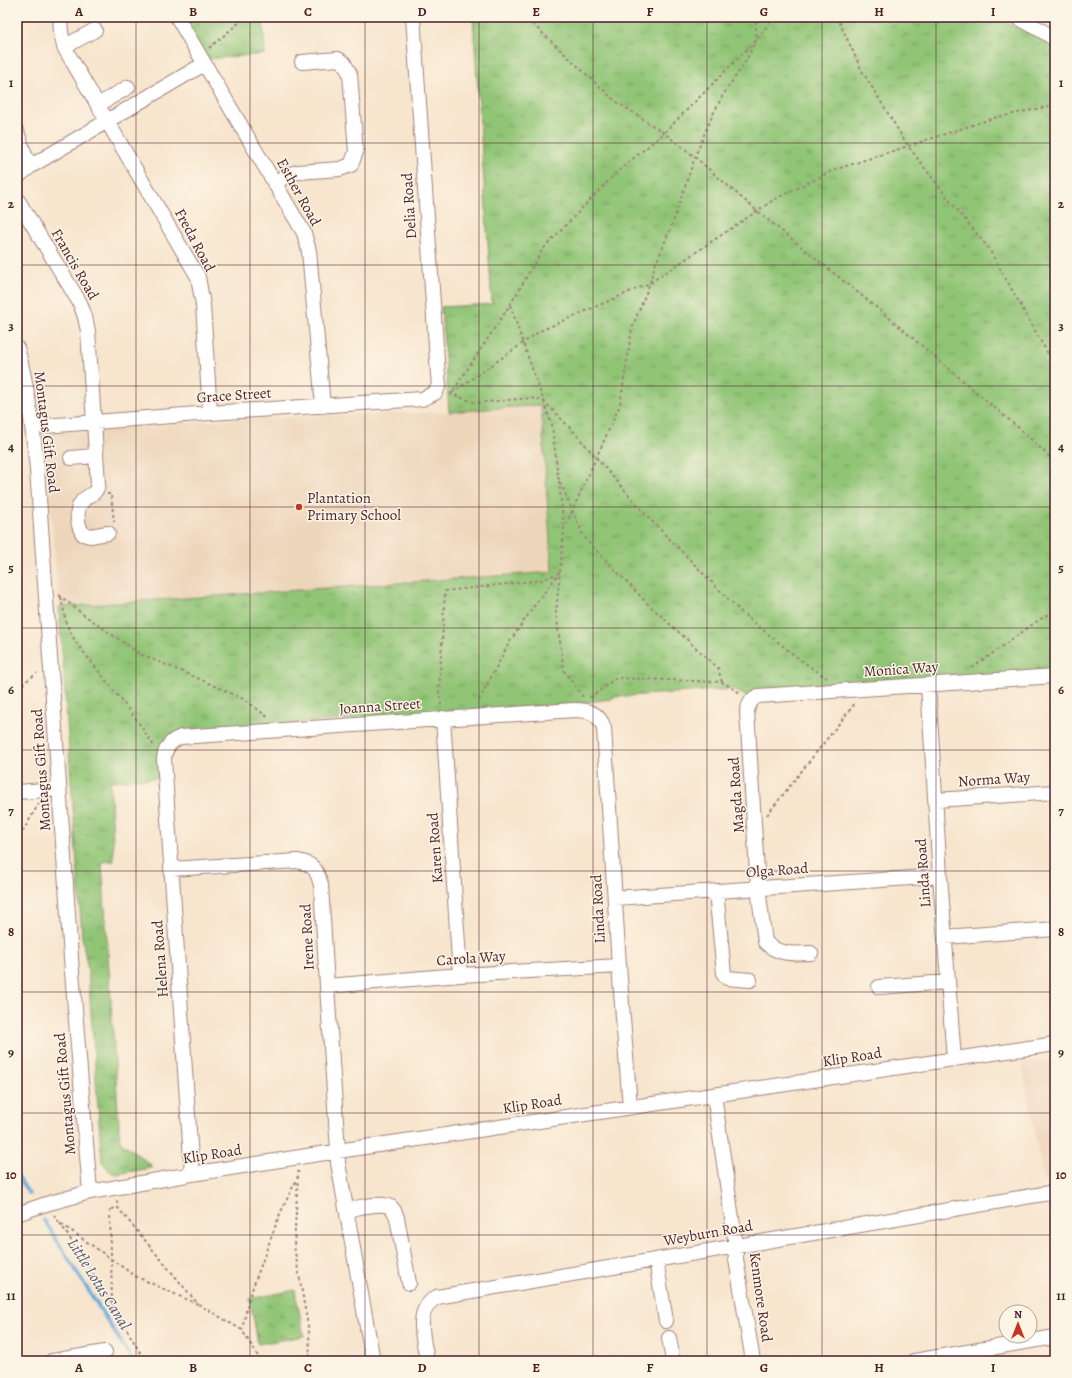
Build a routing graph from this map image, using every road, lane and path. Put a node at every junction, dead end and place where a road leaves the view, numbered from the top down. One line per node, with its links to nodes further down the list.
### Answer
1 (60, 17): 14 (street, Freda Road)
2 (177, 17): 15 (street, Esther Road)
3 (246, 17): 15 (path)
4 (413, 17): 35 (street, Delia Road)
5 (523, 17): 22 (path)
6 (756, 17): 13 (path)
7 (774, 17): 13 (path)
8 (836, 17): 23 (path)
9 (1017, 17): 10 (street)
10 (1040, 23): 12 (street)
11 (94, 30): 14 (street)
12 (1055, 39)
13 (756, 40): 22 (path); 24 (path)
14 (64, 47): 19 (street, Freda Road)
15 (201, 60): 20 (street); 27 (street, Esther Road)
16 (302, 62): 27 (street)
17 (128, 87): 19 (street)
18 (1055, 104): 23 (path)
19 (98, 105): 20 (street, Freda Road)
20 (108, 121): 25 (street); 39 (street, Freda Road)
21 (17, 132): 25 (street)
22 (664, 132): 24 (path); 31 (path)
23 (908, 146): 29 (path); 34 (path)
24 (695, 157): 29 (path); 30 (path)
25 (31, 166): 26 (street)
26 (17, 177)
27 (275, 183): 38 (street, Esther Road)
28 (17, 199): 40 (street, Francis Road)
29 (757, 211): 30 (path); 45 (path)
30 (650, 283): 32 (path); 44 (path)
31 (510, 305): 32 (path); 36 (path)
32 (524, 343): 36 (path); 37 (path)
33 (17, 348): 41 (street, Montagus Gift Road)
34 (1055, 362)
35 (435, 393): 38 (street, Grace Street)
36 (451, 394): 37 (path)
37 (544, 401): 44 (path); 46 (path)
38 (323, 406): 39 (street, Grace Street)
39 (210, 413): 40 (street, Grace Street)
40 (94, 422): 41 (street, Grace Street); 42 (street, Francis Road)
41 (32, 427): 69 (street, Montagus Gift Road)
42 (95, 456): 43 (street); 47 (street, Francis Road)
43 (71, 458)
44 (597, 458): 48 (path); 61 (path)
45 (1055, 462)
46 (558, 477): 48 (path); 49 (path)
47 (94, 493): 50 (path); 50 (street)
48 (572, 511): 49 (path); 58 (path)
49 (564, 529): 51 (path)
50 (108, 533)
51 (559, 573): 58 (path); 64 (path); 65 (path)
52 (56, 593): 53 (path)
53 (60, 596): 66 (path); 68 (path)
54 (1055, 610): 55 (path)
55 (970, 670)
56 (37, 673): 60 (path)
57 (1055, 676): 59 (street, Monica Way)
58 (722, 682): 62 (path)
59 (928, 685): 61 (street, Monica Way); 72 (street, Linda Road)
60 (17, 688)
61 (851, 690): 62 (street, Monica Way); 73 (path)
62 (752, 700): 73 (street, Magda Road)
63 (594, 713): 64 (street, Joanna Street); 79 (street, Linda Road)
64 (470, 717): 65 (street, Joanna Street)
65 (443, 718): 66 (street, Joanna Street); 84 (street, Karen Road)
66 (286, 730): 67 (street, Joanna Street)
67 (170, 743): 68 (street, Helena Road)
68 (164, 759): 75 (street, Helena Road)
69 (52, 789): 70 (street); 74 (path); 95 (street, Montagus Gift Road)
70 (17, 792)
71 (1055, 792): 72 (street, Norma Way)
72 (936, 800): 76 (street, Linda Road)
73 (755, 826): 77 (street, Magda Road)
74 (17, 842)
75 (171, 869): 87 (street, Irene Road); 94 (street, Helena Road)
76 (940, 876): 77 (street, Olga Road); 81 (street, Linda Road)
77 (758, 888): 78 (street, Olga Road); 82 (street, Magda Road)
78 (716, 891): 79 (street, Olga Road); 85 (street)
79 (615, 898): 83 (street, Linda Road)
80 (1055, 929): 81 (street)
81 (945, 937): 86 (street, Linda Road)
82 (811, 953)
83 (619, 966): 84 (street, Carola Way); 92 (street, Linda Road)
84 (460, 975): 87 (street, Carola Way)
85 (750, 980)
86 (948, 982): 88 (street); 90 (street, Linda Road)
87 (327, 986): 93 (street, Irene Road)
88 (879, 987)
89 (1055, 1044): 90 (street, Klip Road)
90 (954, 1059): 91 (street, Klip Road)
91 (714, 1095): 92 (street, Klip Road); 103 (street, Kenmore Road)
92 (630, 1107): 93 (street, Klip Road)
93 (338, 1151): 94 (street, Klip Road); 100 (street, Irene Road)
94 (192, 1174): 95 (street, Klip Road)
95 (90, 1192): 99 (street, Klip Road)
96 (1055, 1192): 103 (street, Weyburn Road)
97 (117, 1200): 98 (path)
98 (118, 1208): 104 (path); 108 (path)
99 (49, 1209): 101 (street, Klip Road); 102 (path)
100 (346, 1210): 106 (street); 118 (street, Irene Road)
101 (19, 1213)
102 (59, 1222): 104 (path); 107 (path)
103 (736, 1246): 105 (street, Weyburn Road); 121 (street, Kenmore Road)
104 (110, 1258): 107 (path); 108 (path)
105 (656, 1260): 109 (street); 119 (street, Weyburn Road)
106 (409, 1283)
107 (112, 1304): 115 (path)
108 (198, 1304): 110 (path)
109 (666, 1321)
110 (242, 1330): 116 (path); 117 (path)
111 (1055, 1337): 122 (street)
112 (669, 1338): 120 (street)
113 (105, 1352): 114 (street)
114 (52, 1361)
115 (145, 1361)
116 (261, 1361)
117 (310, 1361)
118 (374, 1361)
119 (427, 1361)
120 (673, 1361)
121 (753, 1361)
122 (914, 1361)

